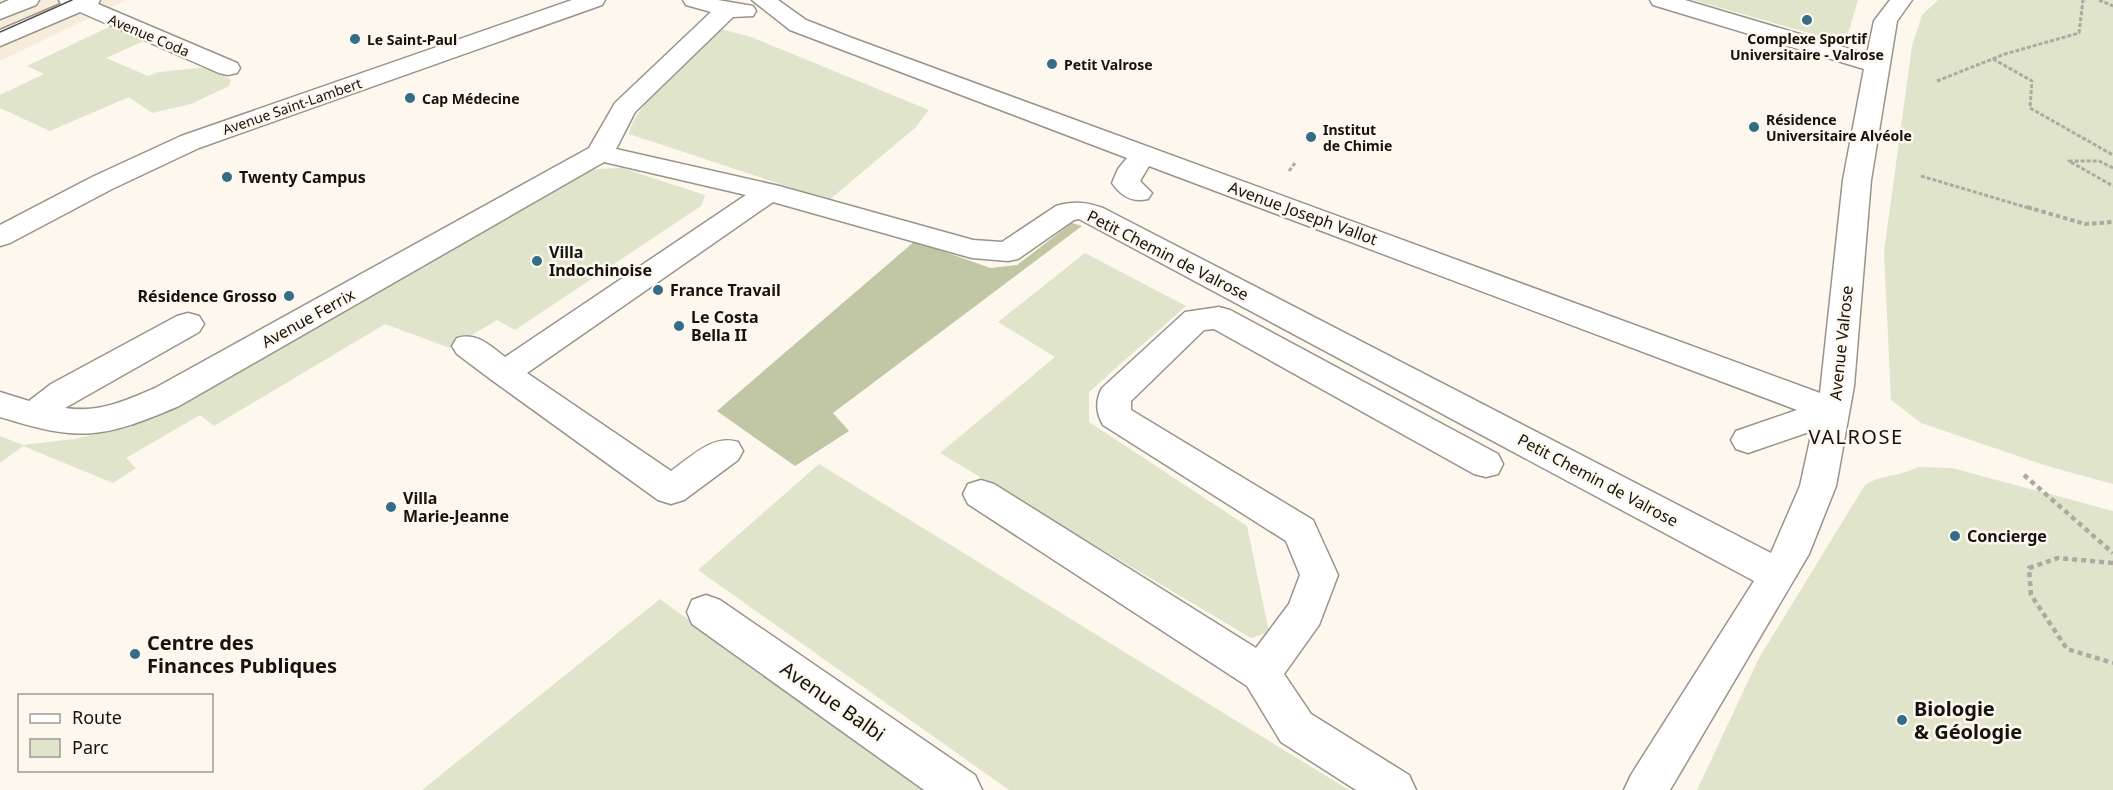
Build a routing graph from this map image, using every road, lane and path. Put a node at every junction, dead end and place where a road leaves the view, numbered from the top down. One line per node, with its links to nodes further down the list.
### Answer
1 (28, 0): 12 (street)
2 (594, 0): 27 (street, Avenue Saint-Lambert)
3 (694, 0): 11 (street)
4 (1661, 0): 15 (street)
5 (1901, 0): 15 (street, Avenue Valrose)
6 (2086, 0): 14 (path)
7 (2099, 0): 10 (path)
8 (79, 2): 13 (street); 16 (street, Avenue Coda)
9 (781, 3): 11 (street); 19 (street, Avenue Joseph Vallot)
10 (2113, 6)
11 (727, 10): 18 (street)
12 (0, 12)
13 (0, 39)
14 (1993, 59): 17 (path); 20 (path)
15 (1877, 65): 32 (street, Avenue Valrose)
16 (228, 68)
17 (1936, 81)
18 (600, 153): 24 (street, Petit Chemin de Valrose); 33 (street, Avenue Ferrix)
19 (1146, 155): 25 (street); 32 (street, Avenue Joseph Vallot)
20 (2113, 155)
21 (2113, 168): 23 (path)
22 (1921, 176): 26 (path)
23 (2113, 186)
24 (769, 192): 30 (street); 41 (street, Petit Chemin de Valrose)
25 (1138, 193)
26 (2113, 222)
27 (0, 237)
28 (188, 324): 33 (street)
29 (468, 346): 30 (street)
30 (504, 373): 35 (street)
31 (0, 404): 33 (street, Avenue Ferrix)
32 (1833, 411): 34 (street); 41 (street, Avenue Valrose)
33 (34, 415)
34 (1748, 440)
35 (726, 450)
36 (1486, 464): 44 (street)
37 (2024, 475): 39 (path)
38 (981, 494): 44 (street)
39 (2113, 553)
40 (2113, 563): 43 (path)
41 (1778, 575): 47 (street, Avenue Valrose)
42 (706, 612): 45 (street, Avenue Balbi)
43 (2113, 663)
44 (1261, 673): 46 (street)
45 (960, 790)
46 (1394, 790)
47 (1646, 790)

